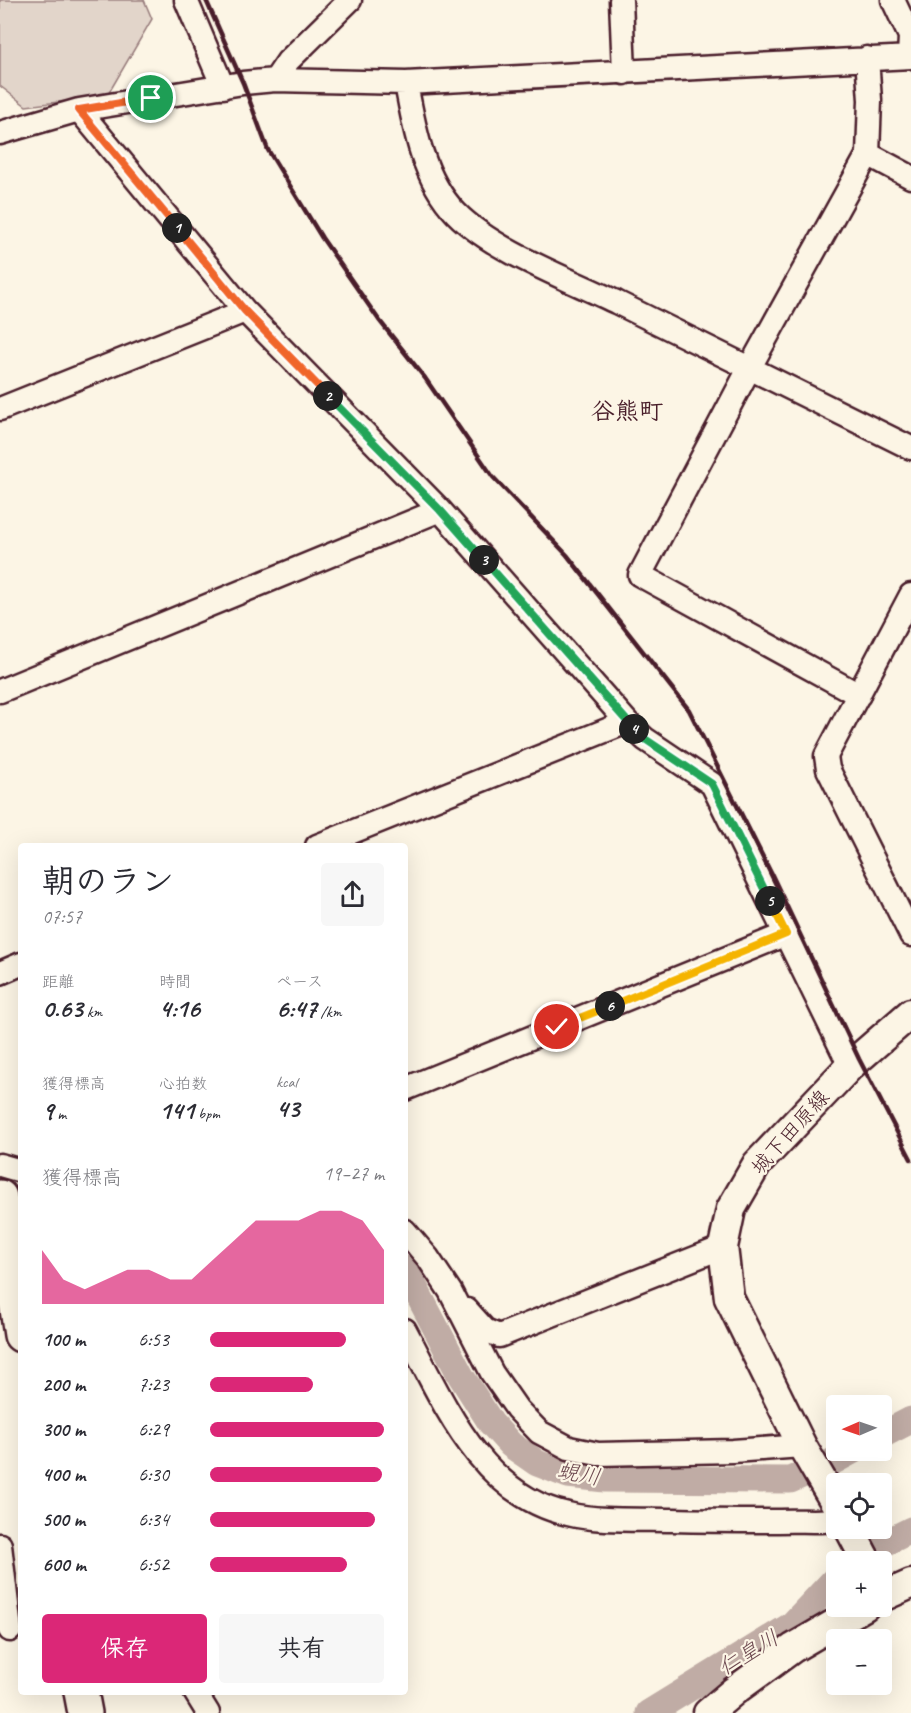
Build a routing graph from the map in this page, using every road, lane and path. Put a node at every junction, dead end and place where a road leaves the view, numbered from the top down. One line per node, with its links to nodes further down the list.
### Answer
1 (186, 0): 10 (street)
2 (350, 0): 8 (street)
3 (621, 0): 7 (street)
4 (893, 0): 5 (street)
5 (910, 46): 6 (street)
6 (867, 58): 7 (street); 13 (street)
7 (624, 73): 9 (street)
8 (275, 80): 9 (street); 10 (street)
9 (406, 83): 16 (street)
10 (223, 87): 11 (street)
11 (79, 110): 12 (street); 15 (street)
12 (0, 133)
13 (868, 154): 14 (street); 16 (street)
14 (911, 177)
15 (245, 311): 17 (street); 19 (street)
16 (750, 367): 18 (street); 22 (street)
17 (0, 409)
18 (911, 448)
19 (440, 510): 21 (street); 23 (street)
20 (911, 595): 22 (street)
21 (0, 691)
22 (859, 694): 26 (street)
23 (627, 722): 24 (street); 25 (street)
24 (324, 843)
25 (786, 934): 30 (street); 31 (street)
26 (911, 935)
27 (18, 965): 28 (street)
28 (0, 973)
29 (911, 1013): 30 (main road, 城下田原線)
30 (850, 1066): 36 (main road, 城下田原線)
31 (408, 1088)
32 (0, 1165): 33 (street)
33 (18, 1170)
34 (0, 1197): 37 (highway)
35 (408, 1235): 38 (street)
36 (723, 1247): 38 (street); 41 (main road, 城下田原線)
37 (11, 1269): 39 (highway)
38 (450, 1291): 41 (street)
39 (18, 1315)
40 (408, 1335): 43 (street)
41 (802, 1446): 42 (main road, 城下田原線)
42 (826, 1487)
43 (826, 1520)
44 (0, 1545): 46 (street)
45 (845, 1617): 51 (main road)
46 (10, 1630)
47 (82, 1695): 49 (highway)
48 (197, 1695): 50 (street)
49 (85, 1713)
50 (208, 1713)
51 (708, 1713)

